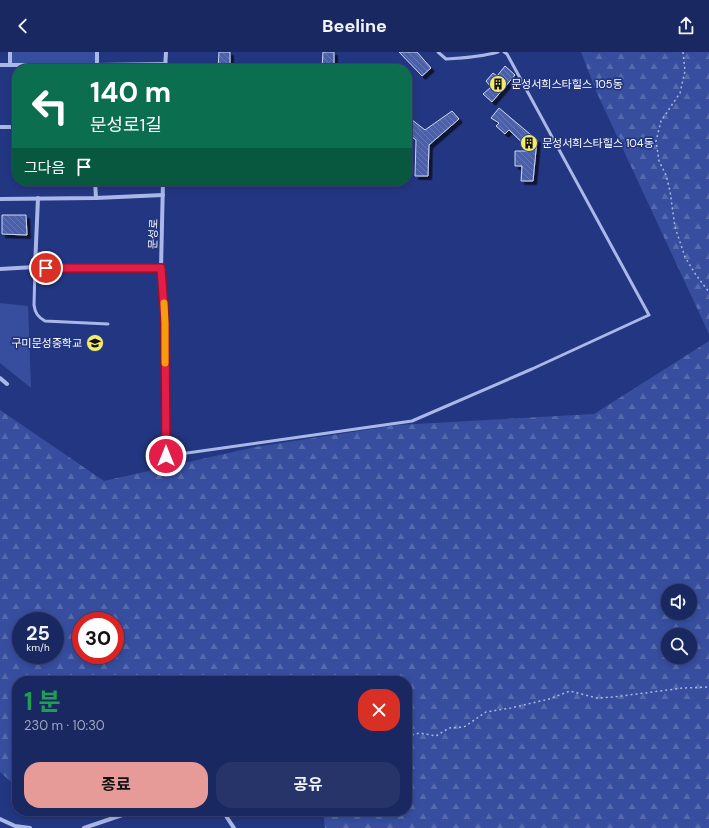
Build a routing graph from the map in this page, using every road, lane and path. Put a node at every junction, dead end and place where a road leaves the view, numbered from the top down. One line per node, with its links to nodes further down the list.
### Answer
1 (10, 52): 11 (street)
2 (97, 52): 8 (street)
3 (166, 52): 9 (street)
4 (438, 52): 5 (lane)
5 (498, 52)
6 (504, 52): 27 (lane)
7 (683, 52): 23 (path)
8 (97, 64)
9 (166, 64)
10 (0, 65): 11 (street)
11 (10, 65)
12 (0, 127): 13 (street)
13 (12, 127)
14 (95, 186): 19 (street)
15 (163, 186): 16 (street, 문성로)
16 (163, 195): 19 (street); 21 (street, 문성로)
17 (0, 198): 18 (street)
18 (38, 198): 19 (street); 20 (street)
19 (96, 198)
20 (35, 267): 21 (street); 22 (street); 24 (lane)
21 (161, 268): 27 (street, 문성로)
22 (0, 269)
23 (709, 292)
24 (108, 324)
25 (0, 378): 26 (street)
26 (7, 384)
27 (166, 456)
28 (709, 687): 29 (path)
29 (412, 735)
30 (120, 816): 34 (street)
31 (226, 816): 35 (street)
32 (0, 819): 33 (street)
33 (30, 828)
34 (84, 828)
35 (234, 828)

